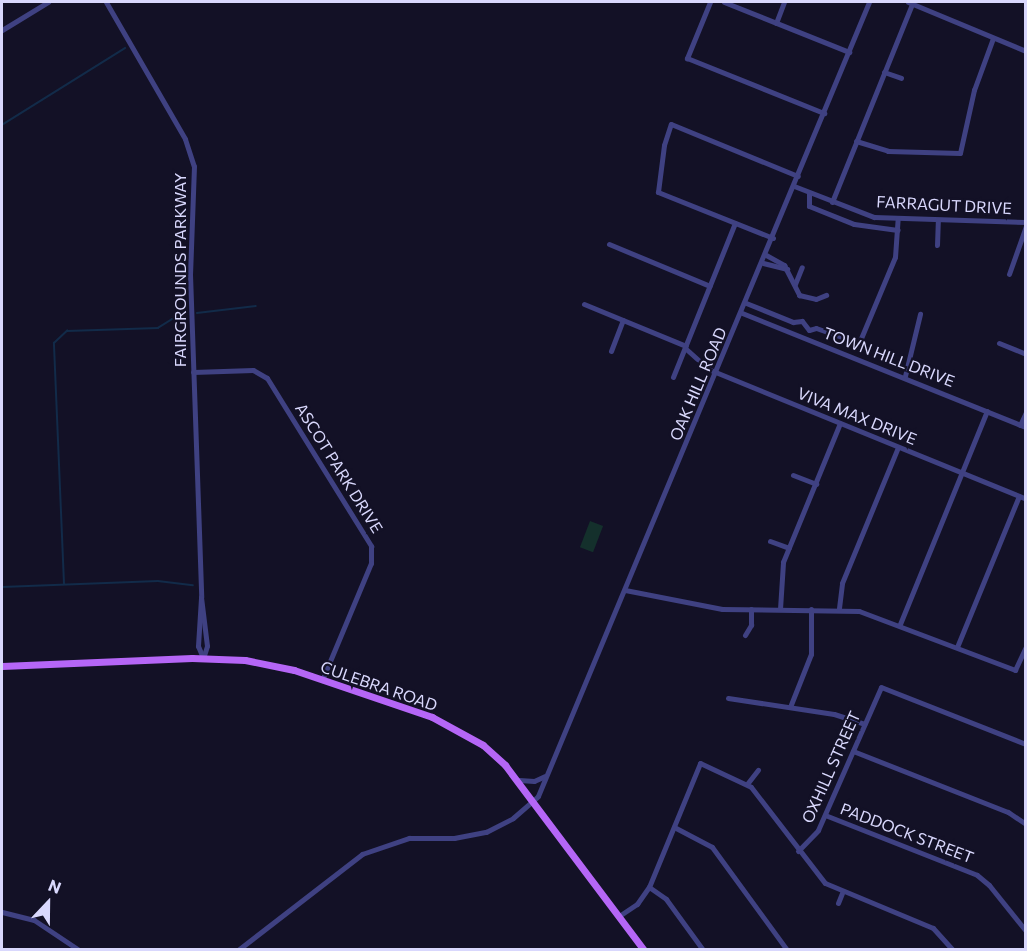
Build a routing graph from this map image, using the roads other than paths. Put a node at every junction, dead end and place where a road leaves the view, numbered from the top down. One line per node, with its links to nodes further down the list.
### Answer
1 (48, 2): 9 (street)
2 (106, 2): 46 (street, FAIRGROUNDS PARKWAY)
3 (710, 2): 15 (street)
4 (724, 2): 8 (street)
5 (784, 2): 8 (street)
6 (869, 2): 12 (street, OAK HILL ROAD)
7 (910, 3): 10 (street); 13 (street)
8 (776, 22): 12 (street)
9 (2, 30)
10 (993, 38): 11 (street); 16 (street)
11 (1026, 51)
12 (849, 52): 15 (street, OAK HILL ROAD)
13 (884, 72): 14 (street); 16 (street)
14 (901, 78)
15 (824, 113): 17 (street, OAK HILL ROAD)
16 (856, 141): 20 (street)
17 (798, 176): 18 (street, OAK HILL ROAD); 23 (street)
18 (794, 186): 19 (street, FARRAGUT DRIVE); 26 (street, OAK HILL ROAD)
19 (809, 193): 20 (street, FARRAGUT DRIVE); 25 (street)
20 (832, 202): 21 (street, FARRAGUT DRIVE)
21 (898, 218): 22 (street, FARRAGUT DRIVE); 25 (street)
22 (938, 220): 24 (street, FARRAGUT DRIVE); 28 (street)
23 (735, 223): 26 (street); 34 (street)
24 (1026, 224): 33 (street)
25 (898, 230): 37 (street)
26 (773, 238): 29 (street, OAK HILL ROAD)
27 (609, 244): 34 (street)
28 (937, 245)
29 (766, 255): 30 (street, OAK HILL ROAD); 32 (street)
30 (762, 263): 32 (street); 37 (street, OAK HILL ROAD)
31 (802, 267): 35 (street)
32 (787, 269): 35 (street)
33 (1009, 273)
34 (710, 286): 43 (street)
35 (794, 286): 36 (street)
36 (826, 295)
37 (746, 303): 39 (street, OAK HILL ROAD)
38 (584, 304): 41 (street, VIVA MAX DRIVE)
39 (742, 314): 47 (street, OAK HILL ROAD); 48 (street, TOWN HILL DRIVE)
40 (920, 314): 48 (street)
41 (623, 320): 43 (street, VIVA MAX DRIVE); 44 (street)
42 (999, 344): 45 (street)
43 (685, 347): 47 (street, VIVA MAX DRIVE); 49 (street)
44 (610, 351)
45 (1026, 354)
46 (193, 372): 71 (street, FAIRGROUNDS PARKWAY); 73 (street, ASCOT PARK DRIVE)
47 (718, 372): 52 (street, VIVA MAX DRIVE); 62 (street, OAK HILL ROAD)
48 (906, 376): 50 (street, TOWN HILL DRIVE)
49 (673, 377)
50 (987, 411): 53 (street, TOWN HILL DRIVE); 55 (street)
51 (1026, 412): 53 (street)
52 (840, 423): 54 (street, VIVA MAX DRIVE); 57 (street)
53 (1023, 426)
54 (898, 447): 55 (street, VIVA MAX DRIVE); 63 (street)
55 (961, 473): 58 (street, VIVA MAX DRIVE); 67 (street)
56 (794, 475): 57 (street)
57 (816, 484): 61 (street)
58 (1019, 496): 59 (street, VIVA MAX DRIVE); 70 (street)
59 (1026, 499)
60 (770, 541): 61 (street)
61 (789, 548): 65 (street)
62 (626, 590): 64 (street); 80 (street, OAK HILL ROAD)
63 (839, 608): 66 (street); 67 (street)
64 (751, 609): 65 (street); 68 (street)
65 (780, 609): 66 (street)
66 (811, 609): 75 (street)
67 (900, 624): 70 (street)
68 (745, 635)
69 (1026, 646): 70 (street)
70 (957, 647)
71 (203, 658): 72 (main road, CULEBRA ROAD); 73 (main road, CULEBRA ROAD)
72 (2, 666)
73 (322, 680): 81 (main road, CULEBRA ROAD)
74 (728, 698): 75 (street)
75 (790, 707): 76 (street)
76 (864, 724): 77 (street, OXHILL STREET); 78 (street, OXHILL STREET)
77 (1026, 744)
78 (853, 751): 84 (street, OXHILL STREET); 85 (street)
79 (758, 770): 82 (street)
80 (547, 775): 81 (street); 83 (street, OAK HILL ROAD)
81 (519, 780): 83 (main road, CULEBRA ROAD)
82 (747, 784): 86 (street); 87 (street)
83 (535, 800): 92 (main road, CULEBRA ROAD); 95 (street)
84 (825, 815): 87 (street, OXHILL STREET); 93 (street, PADDOCK STREET)
85 (1026, 824)
86 (674, 827): 88 (street); 98 (street)
87 (798, 851): 89 (street)
88 (649, 887): 92 (street); 97 (street)
89 (842, 893): 90 (street); 99 (street)
90 (838, 903)
91 (2, 912): 94 (street)
92 (619, 916): 96 (main road, CULEBRA ROAD)
93 (1026, 931)
94 (79, 950)
95 (238, 950)
96 (644, 950)
97 (703, 950)
98 (787, 950)
99 (954, 950)

